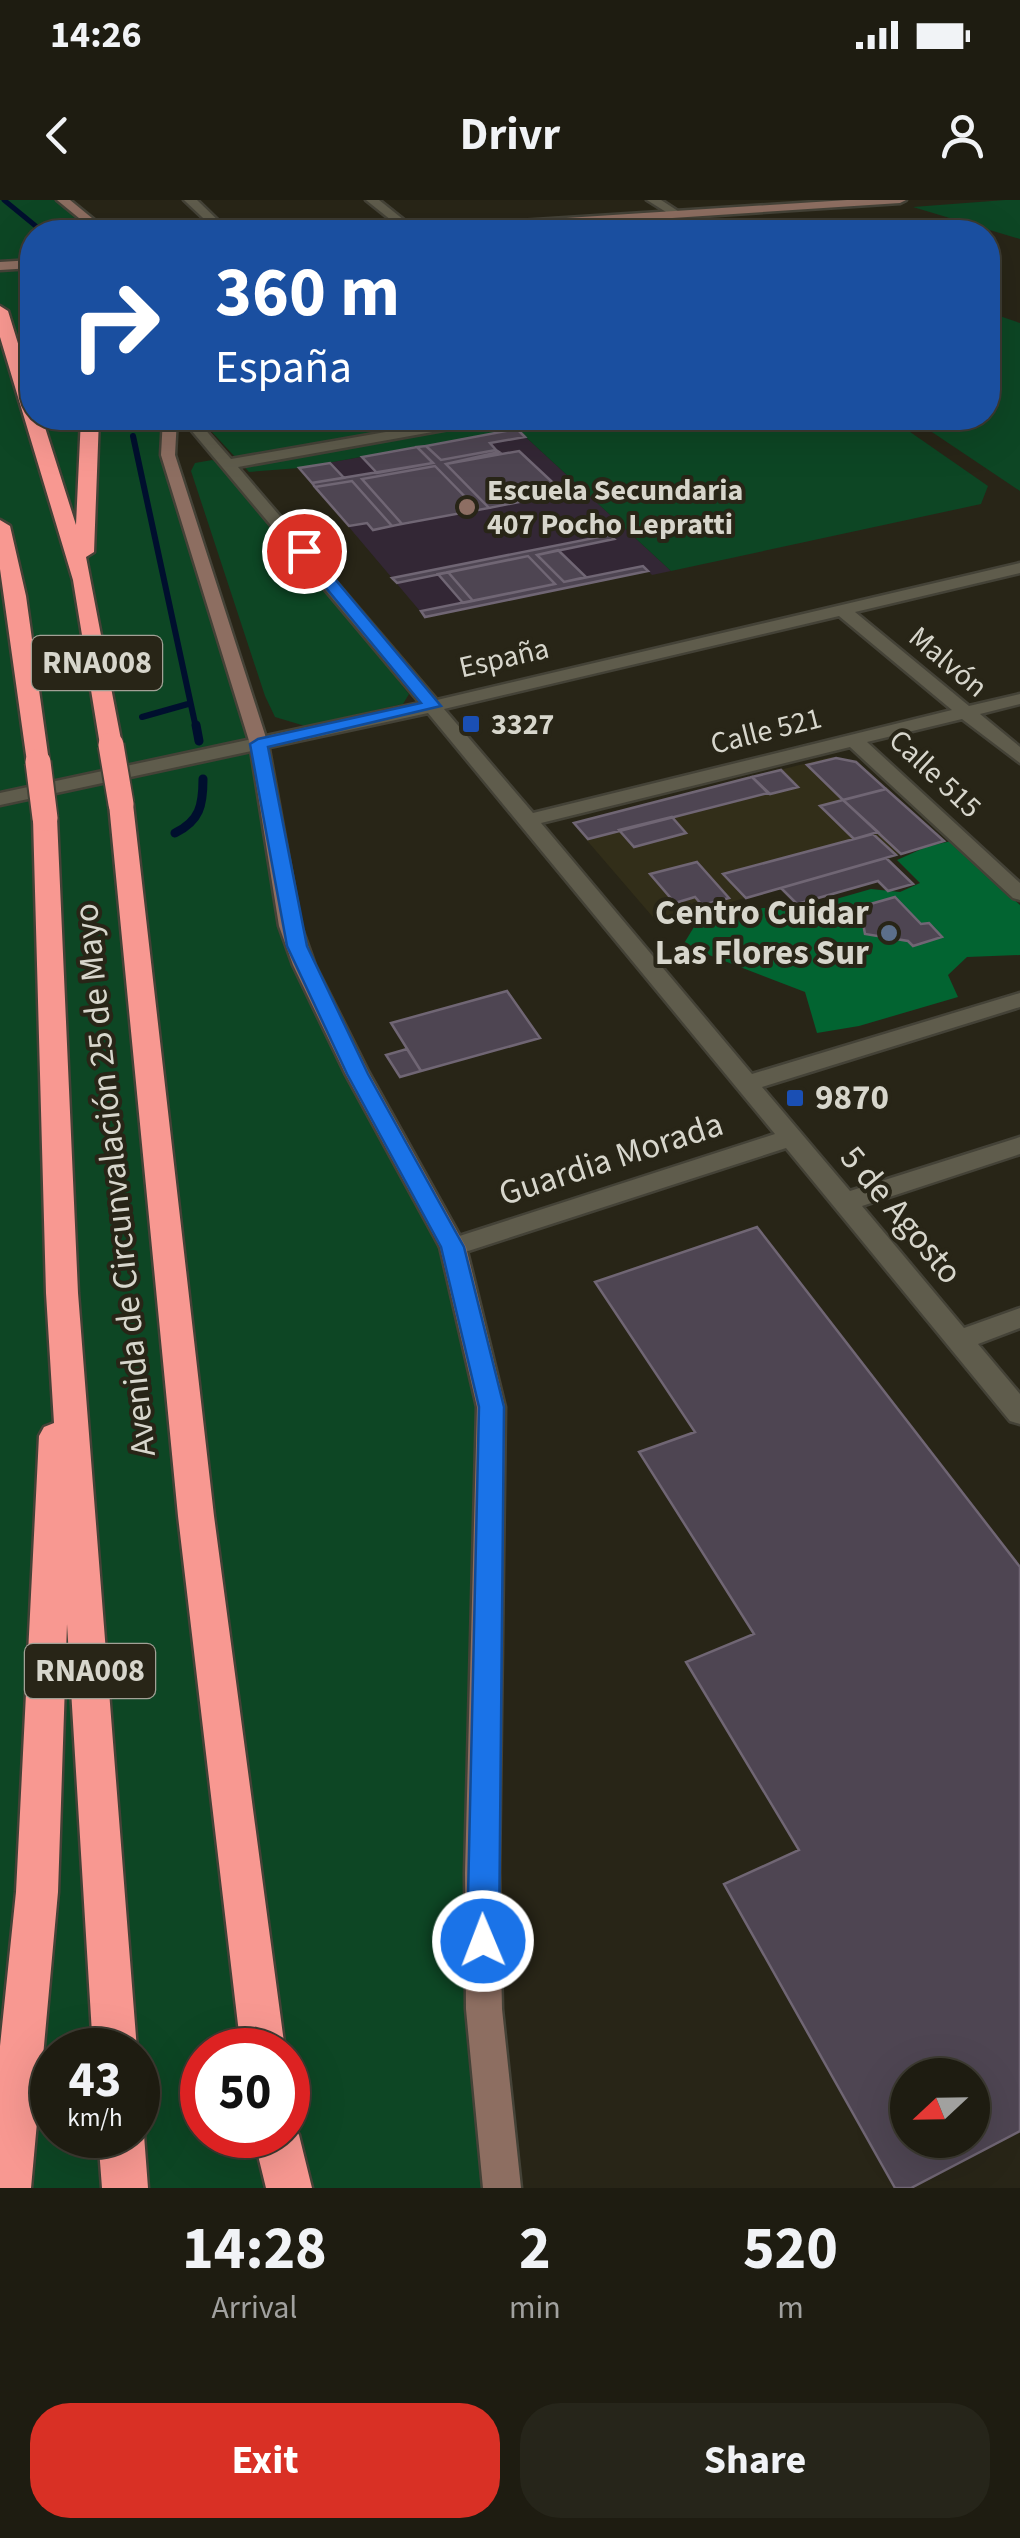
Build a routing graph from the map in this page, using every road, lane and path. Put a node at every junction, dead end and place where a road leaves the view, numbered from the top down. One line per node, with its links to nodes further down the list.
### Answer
1 (63, 200): 8 (main road)
2 (190, 200): 9 (street)
3 (372, 200): 10 (street)
4 (654, 200): 7 (street)
5 (900, 200): 6 (main road)
6 (861, 201): 7 (main road)
7 (678, 215): 11 (main road)
8 (88, 220)
9 (211, 220)
10 (398, 220)
11 (600, 220)
12 (0, 312): 13 (highway, Avenida de Circunvalación 25 de Mayo / RNA008)
13 (20, 377)
14 (37, 430): 23 (highway, Avenida de Circunvalación 25 de Mayo / RNA008)
15 (89, 430): 23 (highway)
16 (169, 430): 30 (main road)
17 (198, 430): 19 (street, 5 de Agosto)
18 (420, 430): 19 (street)
19 (228, 464): 27 (street, 5 de Agosto)
20 (0, 526): 24 (highway, Avenida de Circunvalación 25 de Mayo / RNA008)
21 (0, 564): 24 (highway)
22 (1020, 568): 25 (street, España)
23 (83, 580): 46 (highway, Avenida de Circunvalación 25 de Mayo / RNA008, bridge)
24 (16, 596): 41 (highway, Avenida de Circunvalación 25 de Mayo / RNA008, bridge)
25 (842, 610): 27 (street, España); 28 (street, Malvón)
26 (1020, 698): 28 (street, Calle 521)
27 (432, 706): 30 (street, España); 33 (street, 5 de Agosto)
28 (965, 712): 29 (street, Calle 521); 31 (street, Malvón)
29 (854, 740): 33 (street, Calle 521); 34 (street, Calle 515)
30 (258, 744): 32 (street, España); 40 (main road)
31 (1020, 757)
32 (0, 799)
33 (526, 821): 36 (street, 5 de Agosto)
34 (1020, 894)
35 (1020, 1000): 36 (street, Guardia Morada)
36 (746, 1084): 37 (street, 5 de Agosto)
37 (792, 1138): 39 (street, 5 de Agosto); 40 (street, Guardia Morada)
38 (1020, 1144): 39 (street)
39 (845, 1202): 43 (street, 5 de Agosto)
40 (453, 1247): 54 (main road)
41 (62, 1293): 45 (highway, Avenida de Circunvalación 25 de Mayo / RNA008); 50 (highway)
42 (1020, 1318): 43 (street)
43 (960, 1340): 44 (street, 5 de Agosto)
44 (1020, 1412)
45 (114, 2028)
46 (261, 2028)
47 (122, 2158): 51 (highway)
48 (277, 2158): 52 (highway)
49 (281, 2158): 53 (highway)
50 (8, 2188)
51 (124, 2188)
52 (280, 2188)
53 (289, 2188)
54 (502, 2188)

